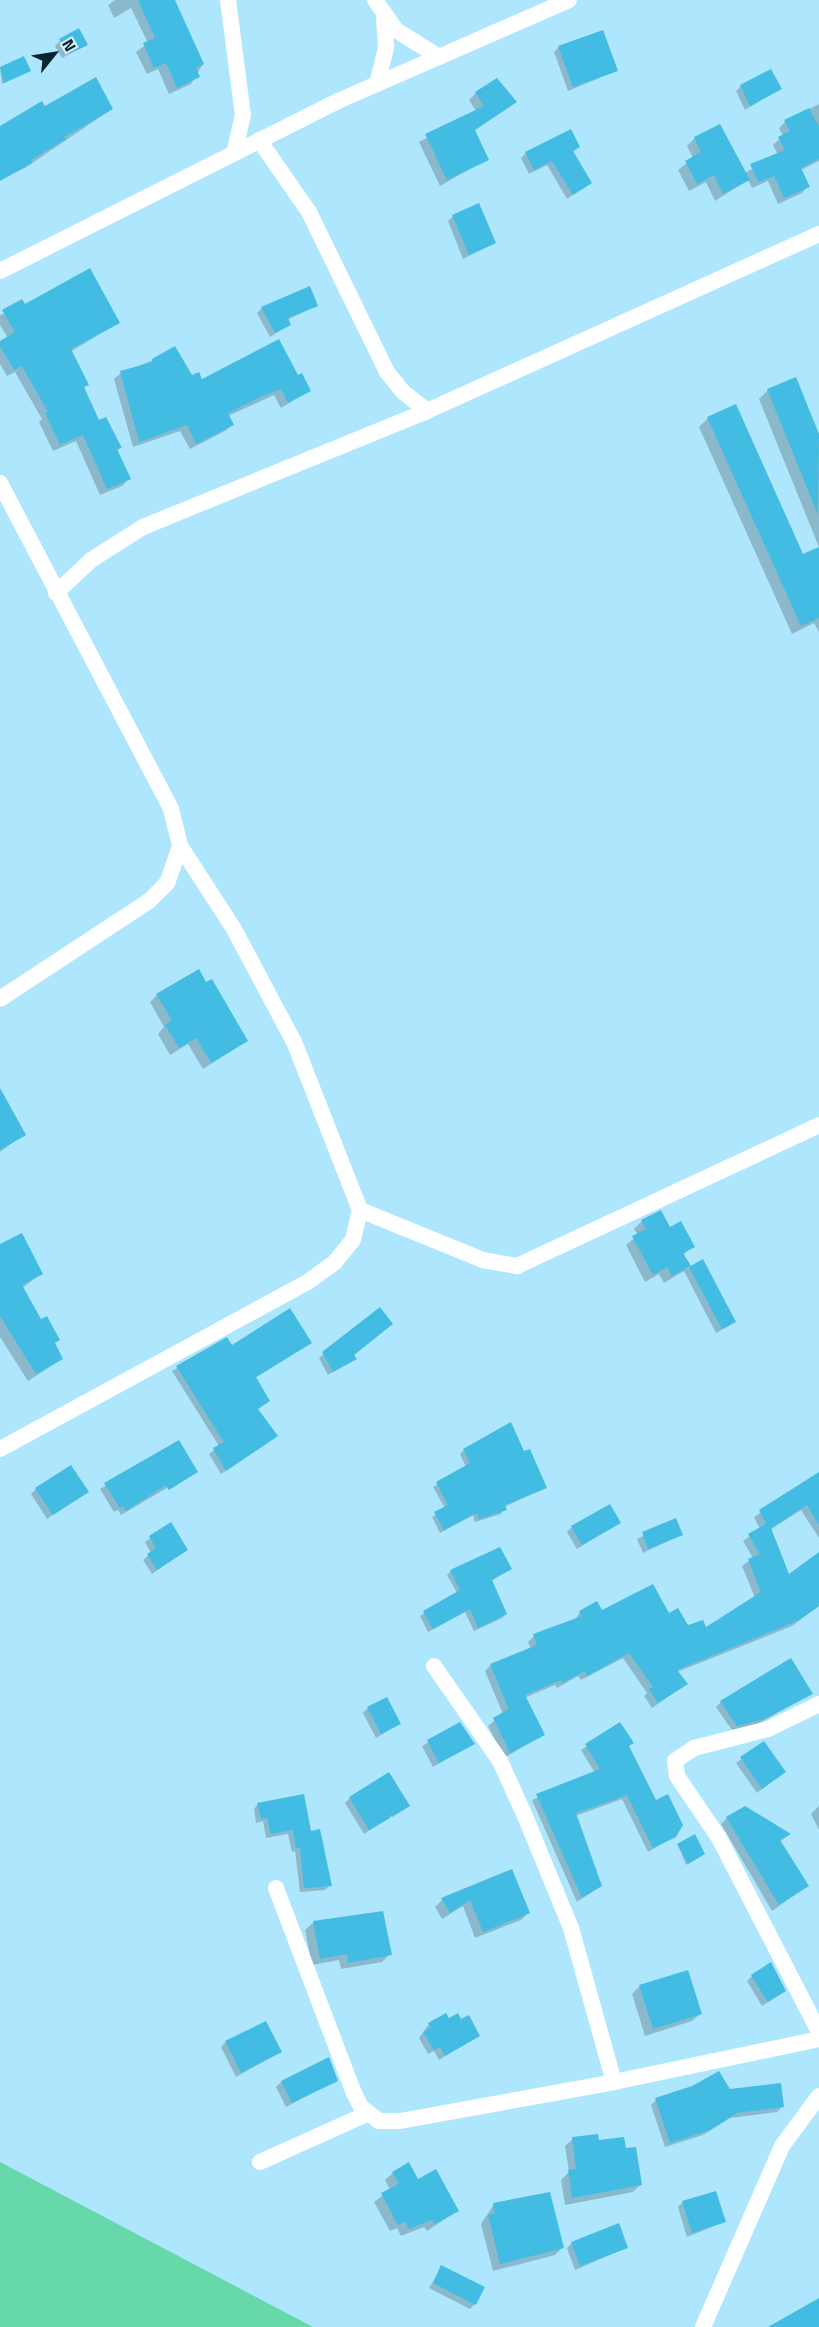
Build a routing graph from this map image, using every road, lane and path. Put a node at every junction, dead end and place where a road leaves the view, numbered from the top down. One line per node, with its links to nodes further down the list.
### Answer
1 (228, 0): 8 (street)
2 (375, 0): 4 (street)
3 (569, 0): 5 (street)
4 (384, 16): 5 (street); 6 (street)
5 (439, 57): 6 (street)
6 (377, 84): 7 (street)
7 (259, 140): 8 (street); 11 (street)
8 (234, 153): 10 (street)
9 (819, 234): 11 (street)
10 (0, 271)
11 (427, 411): 13 (street)
12 (0, 483): 13 (street)
13 (56, 593): 14 (street)
14 (180, 846): 15 (street); 17 (street)
15 (0, 999)
16 (819, 1125): 17 (street)
17 (360, 1210): 18 (street)
18 (0, 1449)
19 (434, 1666): 24 (street)
20 (819, 1704): 22 (street)
21 (276, 1888): 26 (street)
22 (819, 2032)
23 (819, 2039): 24 (street)
24 (614, 2082): 26 (street)
25 (819, 2096): 28 (street)
26 (368, 2114): 27 (street)
27 (261, 2162)
28 (703, 2327)

